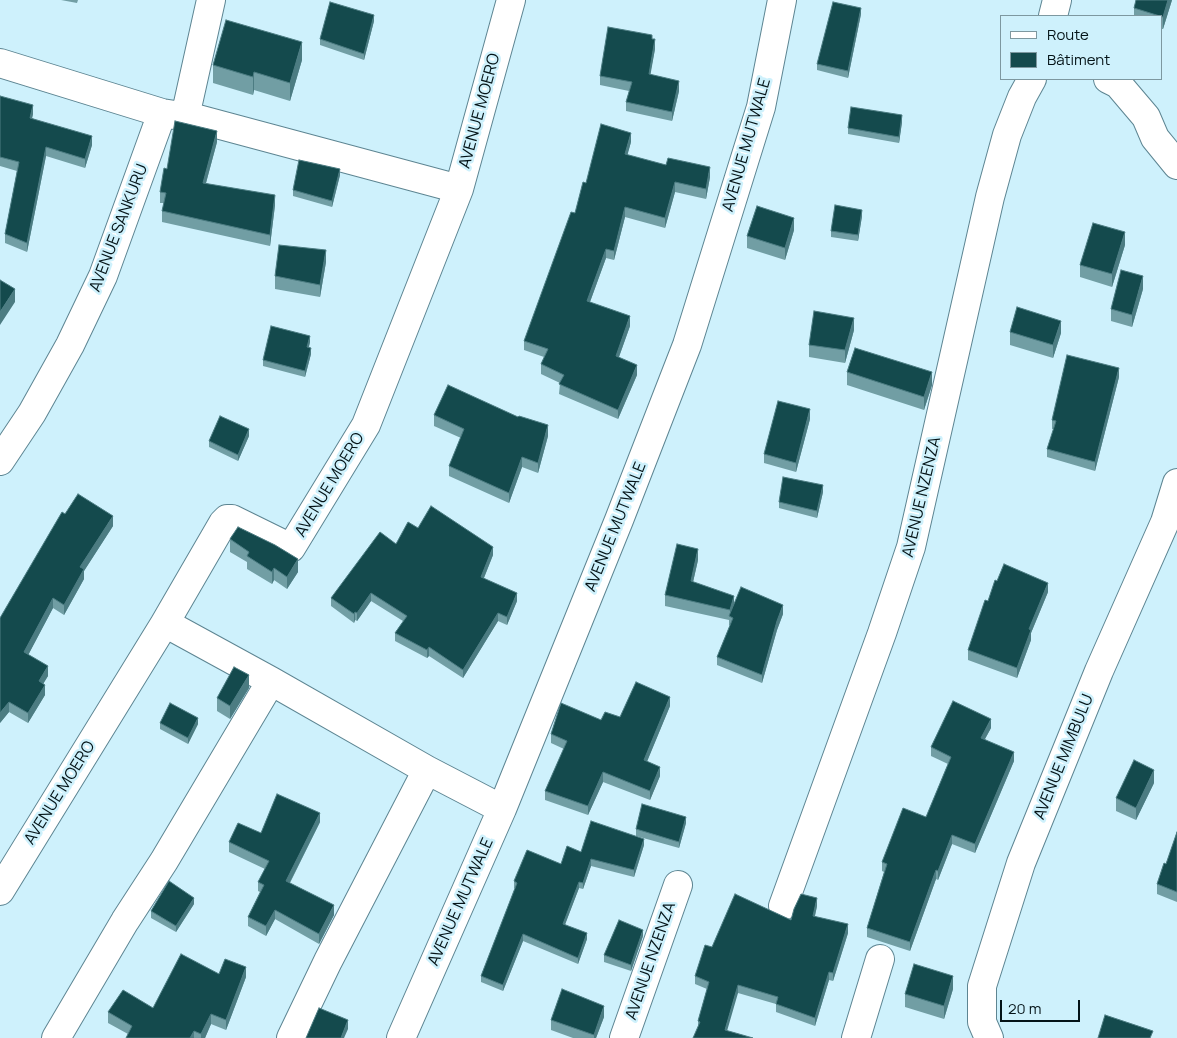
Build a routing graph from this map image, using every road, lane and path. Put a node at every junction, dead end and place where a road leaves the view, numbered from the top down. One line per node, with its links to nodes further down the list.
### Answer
1 (211, 0): 9 (street, AVENUE SANKURU)
2 (511, 0): 11 (street, AVENUE MOERO)
3 (782, 0): 17 (street, AVENUE MUTWALE)
4 (1057, 0): 5 (street)
5 (1053, 15)
6 (0, 63): 9 (street)
7 (1031, 80): 20 (street, AVENUE NZENZA)
8 (1110, 80): 10 (street)
9 (172, 114): 11 (street); 12 (street, AVENUE SANKURU)
10 (1177, 165)
11 (459, 189): 14 (street, AVENUE MOERO)
12 (0, 461)
13 (1177, 483): 27 (street, AVENUE MIMBULU)
14 (164, 623): 15 (street); 19 (street, AVENUE MOERO)
15 (271, 680): 16 (street); 22 (street)
16 (427, 770): 17 (street); 23 (street)
17 (502, 809): 24 (street, AVENUE MUTWALE)
18 (678, 884): 25 (street, AVENUE NZENZA)
19 (0, 891)
20 (783, 906)
21 (880, 959): 26 (street)
22 (56, 1038)
23 (291, 1038)
24 (401, 1038)
25 (624, 1038)
26 (856, 1038)
27 (989, 1038)

